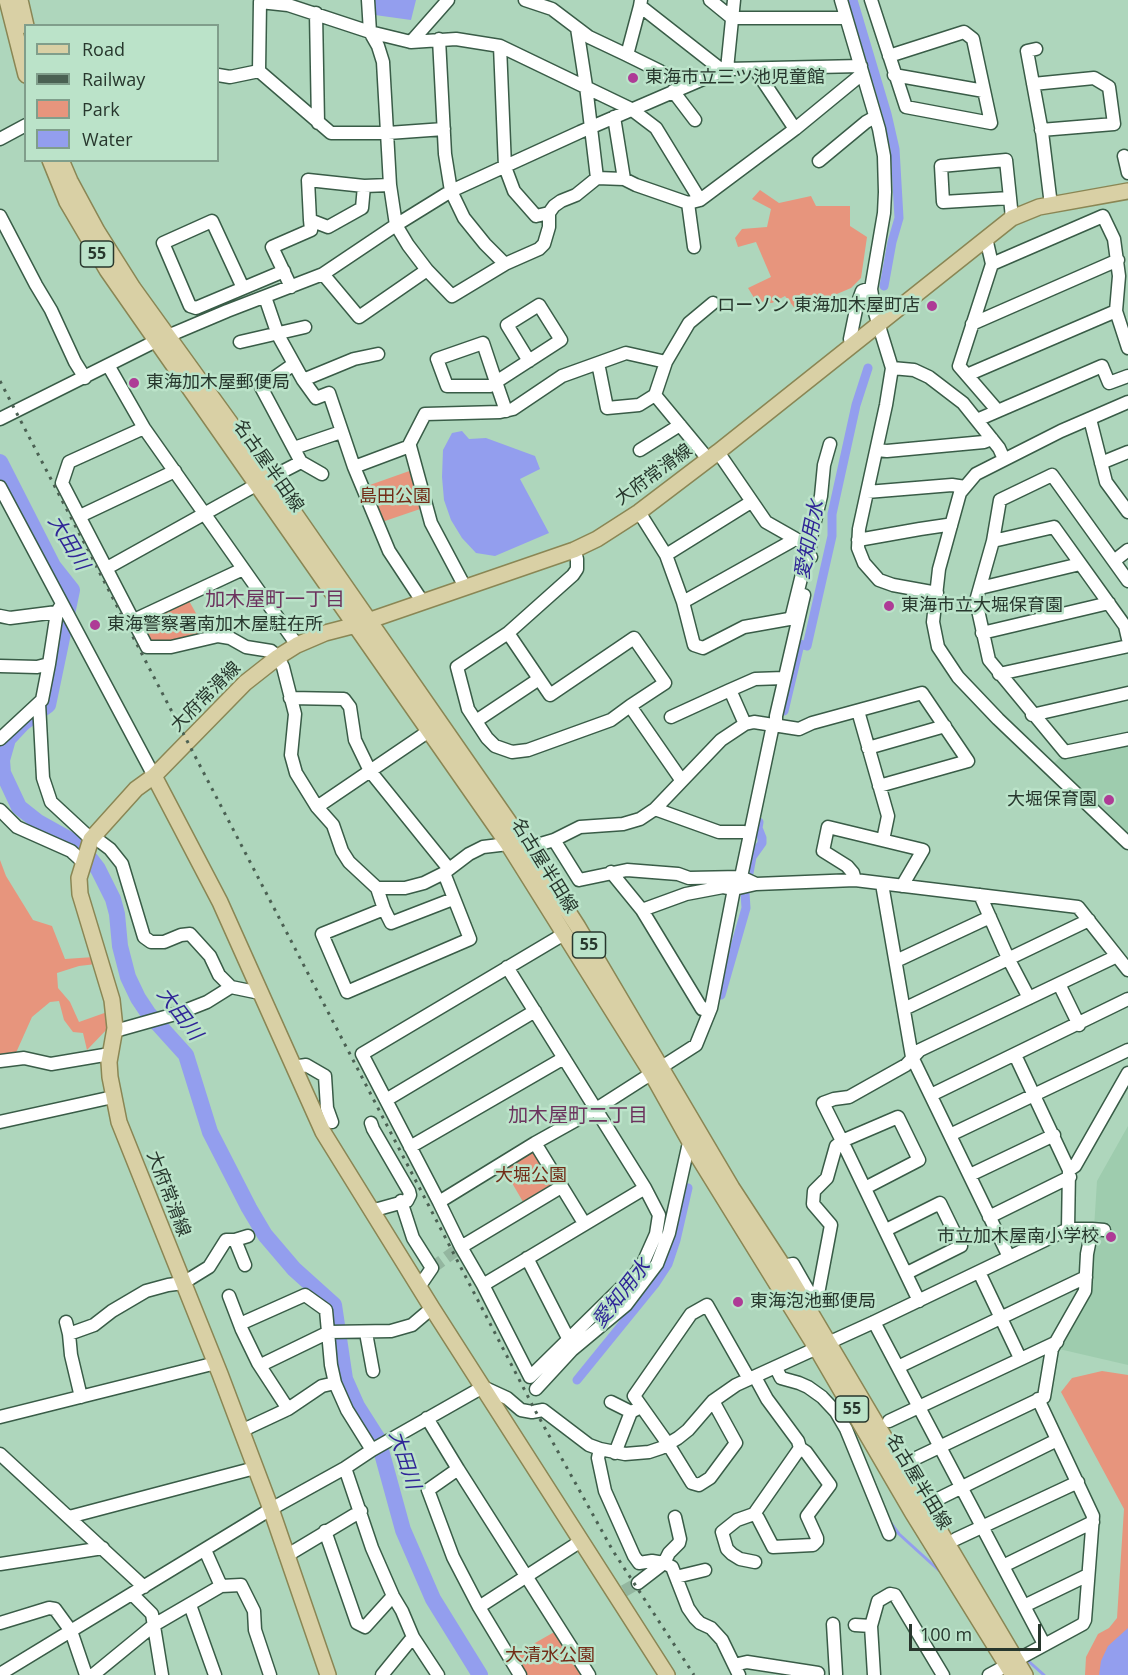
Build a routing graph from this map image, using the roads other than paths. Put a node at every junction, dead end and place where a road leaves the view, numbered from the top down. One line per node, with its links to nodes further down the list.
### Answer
1 (7, 0): 23 (main road)
2 (20, 0): 14 (main road)
3 (368, 0): 16 (street)
4 (448, 0): 18 (street)
5 (525, 0): 15 (street)
6 (710, 0): 12 (street)
7 (734, 0): 12 (street)
8 (841, 0): 13 (street)
9 (871, 0): 22 (street)
10 (640, 3): 21 (street); 25 (street)
11 (316, 13): 16 (street); 27 (street); 39 (street)
12 (732, 18): 13 (street); 25 (street)
13 (845, 18): 26 (street)
14 (26, 24)
15 (577, 28): 21 (street); 32 (street)
16 (370, 32): 18 (street); 45 (street)
17 (439, 39): 18 (street); 19 (street); 42 (street)
18 (411, 42)
19 (500, 46): 32 (street); 51 (street)
20 (1036, 49): 30 (street)
21 (627, 55): 31 (street)
22 (889, 56): 29 (street); 34 (street)
23 (24, 67)
24 (755, 69): 25 (street); 26 (street); 43 (street)
25 (725, 70): 31 (street)
26 (862, 70): 37 (street); 43 (street)
27 (259, 71): 28 (street); 39 (street)
28 (219, 75)
29 (894, 75): 34 (street); 34 (street)
30 (1033, 84): 44 (street); 44 (street)
31 (688, 85): 33 (street)
32 (586, 86): 35 (street); 41 (street)
33 (673, 91): 35 (street); 38 (street)
34 (984, 91)
35 (631, 109): 36 (street); 60 (street)
36 (614, 117): 41 (street); 54 (street)
37 (875, 117): 48 (street); 77 (street)
38 (695, 120)
39 (318, 123): 45 (street)
40 (24, 126): 46 (street)
41 (590, 127): 51 (street); 53 (street)
42 (444, 129): 45 (street); 57 (street)
43 (795, 129): 60 (street)
44 (1041, 130): 61 (street)
45 (388, 133): 55 (street)
46 (0, 139)
47 (1124, 156): 52 (street)
48 (819, 161)
49 (51, 162): 85 (main road, 名古屋半田線 / 55)
50 (62, 162): 85 (main road, 名古屋半田線 / 55)
51 (505, 166): 57 (street); 62 (street)
52 (1128, 173)
53 (597, 178): 54 (street); 62 (street)
54 (624, 178): 60 (street)
55 (390, 185): 56 (street); 66 (street)
56 (364, 186): 65 (street); 65 (street)
57 (451, 191): 66 (street); 70 (street)
58 (1128, 191): 61 (main road, 大府常滑線)
59 (1010, 198): 59 (street); 64 (street)
60 (694, 201): 68 (street)
61 (1051, 205): 64 (main road, 大府常滑線)
62 (549, 213): 70 (street)
63 (0, 216): 98 (street)
64 (1012, 218): 67 (main road, 大府常滑線)
65 (310, 219): 73 (street)
66 (396, 225): 72 (street); 74 (street)
67 (986, 238): 71 (street); 81 (main road, 大府常滑線)
68 (694, 247)
69 (1118, 260): 71 (street); 80 (street); 82 (street)
70 (505, 264): 72 (street)
71 (992, 264): 82 (street)
72 (428, 270): 74 (street)
73 (284, 271): 75 (street); 76 (street)
74 (324, 274): 75 (street)
75 (291, 287): 78 (street)
76 (243, 288): 76 (street)
77 (871, 288): 81 (street); 87 (street)
78 (265, 297): 84 (street); 85 (street)
79 (713, 303): 91 (street)
80 (1116, 311): 88 (street); 96 (street)
81 (879, 323): 87 (main road, 大府常滑線); 95 (street)
82 (972, 324): 96 (street)
83 (306, 327): 84 (street)
84 (278, 335): 86 (street); 94 (street)
85 (162, 339): 93 (street); 125 (main road, 名古屋半田線 / 55)
86 (240, 342)
87 (853, 345): 118 (main road, 大府常滑線)
88 (1128, 348)
89 (378, 354): 99 (street)
90 (529, 361): 90 (street); 100 (street)
91 (666, 362): 92 (street); 101 (street)
92 (598, 363): 101 (street); 104 (street)
93 (108, 364): 98 (street); 109 (street)
94 (294, 364): 99 (street); 114 (street)
95 (892, 368): 107 (street); 116 (street)
96 (967, 375): 103 (street)
97 (1128, 376): 103 (street)
98 (85, 378): 105 (street)
99 (303, 380): 110 (street)
100 (496, 382): 100 (street); 104 (street)
101 (655, 394): 108 (street)
102 (1128, 402): 106 (street)
103 (997, 410): 107 (street)
104 (506, 411): 113 (street)
105 (0, 419)
106 (1090, 419): 119 (street); 121 (street)
107 (977, 420): 111 (street)
108 (680, 425): 115 (street); 118 (street)
109 (144, 428): 123 (street); 133 (street)
110 (341, 432): 114 (street); 122 (street)
111 (992, 439): 116 (street); 119 (street)
112 (830, 444): 140 (street)
113 (408, 447): 122 (street); 147 (street)
114 (294, 448): 120 (street)
115 (640, 450)
116 (877, 450): 128 (street)
117 (1128, 452): 121 (street)
118 (713, 456): 129 (street); 131 (main road, 大府常滑線)
119 (1004, 459): 127 (street)
120 (301, 462): 124 (street); 125 (street)
121 (1101, 463): 130 (street)
122 (354, 467): 150 (street)
123 (175, 471): 132 (street); 133 (street)
124 (322, 474)
125 (263, 481): 132 (street); 156 (main road, 名古屋半田線 / 55)
126 (0, 487): 153 (street)
127 (965, 487): 128 (street); 134 (street)
128 (867, 492): 136 (street)
129 (751, 502): 135 (street); 141 (street)
130 (1126, 504)
131 (639, 512): 138 (main road, 大府常滑線); 141 (street)
132 (205, 513): 144 (street); 145 (street)
133 (80, 516): 144 (street)
134 (951, 526): 136 (street); 149 (street)
135 (794, 538): 140 (street); 151 (street)
136 (858, 540): 149 (street)
137 (993, 541): 142 (street); 143 (street); 148 (street)
138 (574, 550): 147 (main road, 大府常滑線); 157 (street)
139 (1128, 550): 142 (street)
140 (808, 551): 151 (street); 166 (street)
141 (666, 555): 151 (street)
142 (1114, 561): 146 (street)
143 (1080, 564): 148 (street); 152 (street)
144 (107, 568): 155 (street)
145 (243, 568): 155 (street); 160 (street)
146 (1128, 580)
147 (465, 586): 150 (main road, 大府常滑線)
148 (980, 588): 158 (street)
149 (937, 593): 195 (street)
150 (422, 601): 156 (main road, 大府常滑線)
151 (683, 602)
152 (1108, 603): 158 (street); 159 (street)
153 (61, 607): 154 (street); 163 (street); 185 (street)
154 (0, 616)
155 (134, 620): 162 (street)
156 (362, 622): 160 (main road, 大府常滑線); 180 (main road, 名古屋半田線 / 55); 197 (main road, 名古屋半田線 / 55)
157 (508, 633): 167 (street); 176 (street)
158 (982, 633): 165 (street)
159 (1128, 639)
160 (297, 645): 162 (main road, 大府常滑線)
161 (1128, 645): 165 (street)
162 (278, 657): 170 (street); 185 (main road, 大府常滑線)
163 (49, 664): 164 (street); 171 (street)
164 (0, 666)
165 (999, 674): 174 (street)
166 (784, 678): 168 (street); 178 (street)
167 (539, 679): 172 (street); 176 (street)
168 (730, 690): 175 (street); 177 (street)
169 (1128, 693): 174 (street)
170 (291, 698): 184 (street); 188 (street)
171 (39, 704): 181 (street); 192 (street)
172 (630, 706): 176 (street); 186 (street)
173 (858, 711): 178 (street); 179 (street); 183 (street)
174 (1032, 715): 182 (street)
175 (671, 717)
176 (476, 721)
177 (745, 724): 178 (street); 186 (street)
178 (775, 725): 201 (street)
179 (945, 726): 183 (street); 187 (street)
180 (429, 731): 184 (street); 196 (main road, 名古屋半田線 / 55)
181 (0, 739)
182 (1128, 739)
183 (868, 748): 187 (street)
184 (370, 771): 188 (street); 199 (street)
185 (154, 776): 192 (main road, 大府常滑線); 222 (main road)
186 (682, 781): 189 (street)
187 (879, 786): 194 (street)
188 (317, 807): 206 (street)
189 (655, 809): 191 (street); 193 (street)
190 (0, 810): 198 (street)
191 (744, 832)
192 (92, 839): 198 (main road, 大府常滑線); 221 (street)
193 (554, 840): 197 (street); 200 (street)
194 (883, 840): 202 (street); 205 (street)
195 (1128, 843)
196 (508, 844): 197 (street); 199 (street); 214 (main road, 名古屋半田線 / 55)
197 (527, 848): 237 (main road, 名古屋半田線 / 55)
198 (83, 862): 229 (main road, 大府常滑線)
199 (446, 871): 206 (street); 209 (street)
200 (611, 872): 201 (street); 211 (street)
201 (741, 877): 203 (street)
202 (855, 880): 203 (street); 204 (street)
203 (756, 884): 207 (street)
204 (882, 884): 205 (street); 217 (street)
205 (902, 886): 208 (street)
206 (377, 888): 210 (street)
207 (734, 889): 211 (street); 225 (street)
208 (980, 895): 212 (street); 213 (street)
209 (453, 899): 210 (street); 210 (street)
210 (384, 909)
211 (642, 910): 225 (street)
212 (990, 917): 216 (street); 217 (street)
213 (1089, 920): 215 (street); 216 (street)
214 (564, 934): 218 (street); 237 (main road, 名古屋半田線 / 55)
215 (1117, 956): 219 (street); 220 (street)
216 (1008, 958): 223 (street); 226 (street)
217 (896, 961): 226 (street)
218 (507, 967): 227 (street); 242 (street)
219 (1128, 970)
220 (1059, 984): 223 (street); 228 (street)
221 (231, 987): 222 (street); 229 (street)
222 (260, 993): 236 (main road)
223 (1029, 998): 233 (street)
224 (1128, 999): 228 (street)
225 (711, 1008): 237 (street)
226 (904, 1009): 233 (street)
227 (535, 1011): 234 (street); 242 (street)
228 (1079, 1025): 232 (street)
229 (115, 1031): 231 (main road, 大府常滑線)
230 (1128, 1050): 240 (street)
231 (110, 1054): 235 (street); 241 (main road, 大府常滑線)
232 (1015, 1054): 239 (street); 240 (street)
233 (912, 1057): 239 (street); 249 (street)
234 (564, 1058): 243 (street); 252 (street)
235 (0, 1061)
236 (293, 1067): 245 (street); 260 (main road)
237 (657, 1071): 243 (street); 251 (main road, 名古屋半田線 / 55); 271 (main road, 名古屋半田線 / 55)
238 (1128, 1073): 253 (street)
239 (932, 1095): 247 (street)
240 (1033, 1095): 247 (street); 248 (street)
241 (113, 1097): 244 (street); 275 (main road, 大府常滑線)
242 (386, 1100): 252 (street)
243 (596, 1109): 250 (street); 256 (street)
244 (0, 1122)
245 (332, 1122)
246 (371, 1123): 258 (street)
247 (950, 1135): 254 (street)
248 (1054, 1135): 253 (street); 254 (street)
249 (842, 1141): 257 (street); 257 (street); 271 (street)
250 (535, 1143): 255 (street); 259 (street)
251 (692, 1144): 288 (main road, 名古屋半田線 / 55); 299 (street)
252 (410, 1147): 259 (street)
253 (1070, 1174): 261 (street); 263 (street)
254 (970, 1175): 261 (street)
255 (561, 1187): 262 (street); 267 (street)
256 (645, 1188): 262 (street); 286 (street)
257 (865, 1188): 264 (street)
258 (401, 1201): 260 (street); 277 (street)
259 (439, 1202): 267 (street)
260 (371, 1211): 277 (main road)
261 (989, 1217): 268 (street)
262 (584, 1223): 269 (street)
263 (1068, 1229): 268 (street); 274 (street)
264 (886, 1230): 273 (street); 273 (street)
265 (248, 1236): 266 (street)
266 (235, 1240): 270 (street); 275 (street)
267 (461, 1247): 276 (street)
268 (1009, 1257): 272 (street)
269 (527, 1258): 276 (street); 286 (street)
270 (246, 1265)
271 (783, 1266): 288 (main road, 名古屋半田線 / 55)
272 (979, 1272): 279 (street); 281 (street)
273 (906, 1273): 279 (street)
274 (1086, 1277): 281 (street); 287 (street)
275 (183, 1283): 290 (main road, 大府常滑線); 300 (street)
276 (483, 1286): 295 (street)
277 (419, 1287): 280 (main road)
278 (229, 1296): 283 (street)
279 (919, 1301): 282 (street)
280 (432, 1308): 285 (street); 298 (main road)
281 (1000, 1319): 289 (street); 292 (street)
282 (874, 1322): 288 (street); 292 (street)
283 (240, 1324): 284 (street); 291 (street)
284 (330, 1332): 285 (street); 291 (street); 297 (street)
285 (366, 1333): 294 (street)
286 (568, 1338): 295 (street)
287 (1057, 1342): 289 (street); 301 (street)
288 (822, 1346): 293 (street); 365 (main road, 名古屋半田線 / 55)
289 (1020, 1358): 304 (street)
290 (216, 1363): 300 (street); 311 (main road, 大府常滑線)
291 (261, 1365): 305 (street)
292 (898, 1367): 304 (street)
293 (776, 1368): 296 (street); 335 (street)
294 (373, 1371)
295 (530, 1377): 299 (street)
296 (752, 1378): 302 (street); 307 (street); 316 (street)
297 (335, 1383): 305 (street); 315 (street)
298 (483, 1387): 306 (street); 309 (street); 337 (main road)
299 (536, 1389): 306 (street)
300 (81, 1397): 308 (street)
301 (1038, 1400): 312 (street); 314 (street)
302 (713, 1401): 313 (street); 313 (street)
303 (611, 1402): 307 (street)
304 (918, 1407): 310 (street); 314 (street)
305 (288, 1409): 311 (street)
306 (543, 1410): 317 (street)
307 (636, 1410): 313 (street); 318 (street)
308 (0, 1417)
309 (428, 1418): 315 (street); 323 (street)
310 (889, 1421)
311 (241, 1431): 321 (main road, 大府常滑線)
312 (1057, 1440): 324 (street); 325 (street)
313 (668, 1444): 318 (street)
314 (940, 1447): 320 (street); 325 (street)
315 (377, 1448): 322 (street)
316 (800, 1448): 329 (street); 329 (street)
317 (600, 1449): 318 (street); 342 (street)
318 (615, 1453)
319 (0, 1454): 330 (street)
320 (910, 1461)
321 (255, 1468): 327 (main road, 大府常滑線); 330 (street)
322 (345, 1468): 327 (street); 328 (street)
323 (458, 1469): 346 (street); 356 (street)
324 (1078, 1482): 332 (street); 333 (street)
325 (961, 1487): 326 (street); 333 (street)
326 (934, 1501)
327 (271, 1509): 339 (street); 340 (main road, 大府常滑線)
328 (361, 1511): 334 (street); 353 (street)
329 (753, 1514): 341 (street)
330 (69, 1517): 338 (street)
331 (675, 1517): 342 (street)
332 (1093, 1522): 344 (street); 347 (street)
333 (982, 1525): 336 (street); 344 (street)
334 (325, 1531): 340 (street); 353 (street)
335 (889, 1534)
336 (956, 1539)
337 (581, 1541): 346 (street); 380 (main road)
338 (103, 1548): 343 (street); 351 (street)
339 (205, 1550): 350 (street); 351 (street)
340 (286, 1556): 375 (main road, 大府常滑線)
341 (755, 1562)
342 (664, 1563): 348 (street); 349 (street)
343 (0, 1564)
344 (1003, 1566): 355 (street)
345 (705, 1570): 348 (street)
346 (526, 1575): 356 (street); 379 (street)
347 (1088, 1575): 355 (street); 364 (street)
348 (676, 1576): 366 (street)
349 (638, 1582)
350 (221, 1586): 354 (street); 374 (street)
351 (144, 1587): 352 (street)
352 (132, 1594): 359 (street); 362 (street)
353 (394, 1598): 363 (street)
354 (190, 1605): 359 (street); 373 (street)
355 (1024, 1606): 364 (street)
356 (479, 1607): 378 (street)
357 (0, 1623): 362 (street)
358 (833, 1624): 369 (street)
359 (154, 1625): 371 (street); 372 (street)
360 (855, 1625): 361 (street)
361 (871, 1626): 382 (street); 383 (street)
362 (71, 1631): 367 (street); 370 (street)
363 (414, 1637): 376 (street); 377 (street)
364 (1044, 1644): 365 (street)
365 (1012, 1666): 384 (street); 385 (main road, 名古屋半田線 / 55)
366 (736, 1670): 368 (street)
367 (0, 1674)
368 (818, 1674): 369 (street)
369 (836, 1674): 381 (street)
370 (86, 1675)
371 (93, 1675)
372 (162, 1675)
373 (215, 1675)
374 (270, 1675)
375 (328, 1675)
376 (382, 1675)
377 (438, 1675)
378 (520, 1675)
379 (589, 1675)
380 (668, 1675)
381 (843, 1675)
382 (874, 1675)
383 (943, 1675)
384 (989, 1675)
385 (1025, 1675)

